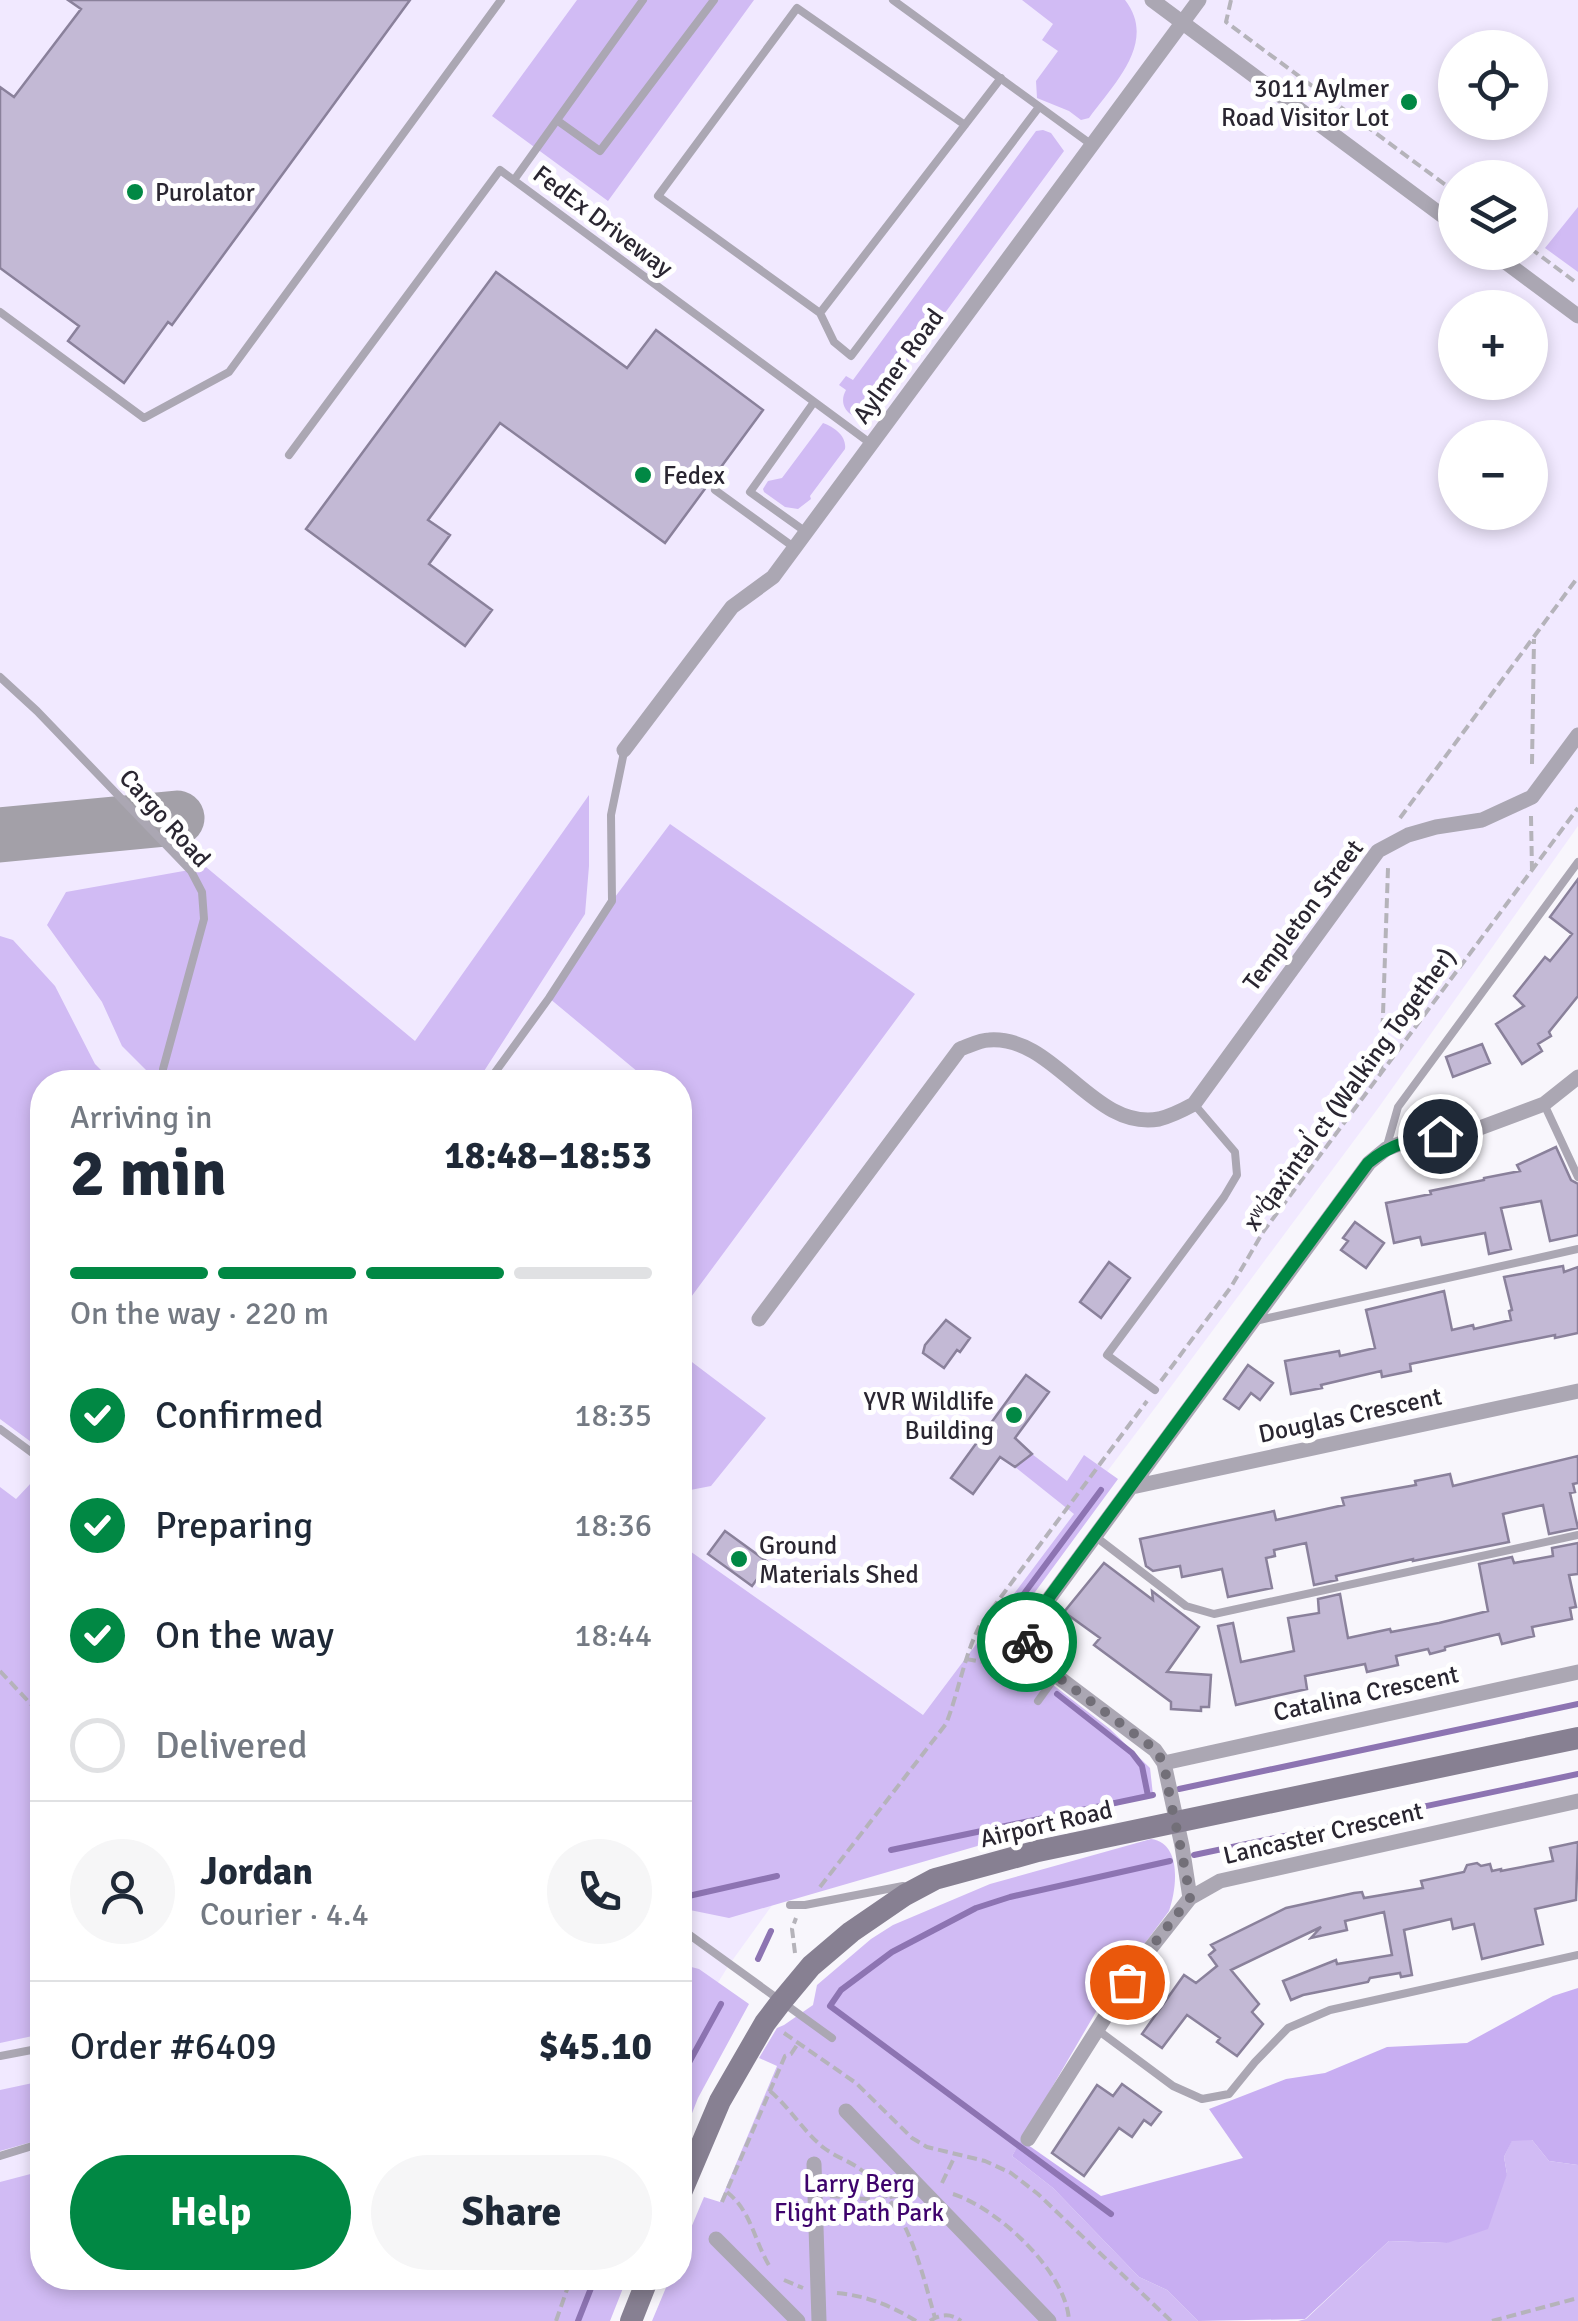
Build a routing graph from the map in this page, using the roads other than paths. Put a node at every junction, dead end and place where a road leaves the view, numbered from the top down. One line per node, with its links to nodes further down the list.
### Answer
1 (500, 0): 18 (lane)
2 (643, 0): 12 (lane)
3 (714, 0): 12 (lane)
4 (786, 0): 8 (lane)
5 (893, 0): 10 (lane)
6 (1152, 0): 9 (street)
7 (1199, 0): 9 (street, Aylmer Road)
8 (797, 8): 13 (lane); 19 (lane)
9 (1182, 23): 14 (street, Aylmer Road); 16 (street)
10 (1001, 78): 11 (lane); 13 (lane)
11 (1039, 107): 14 (lane); 19 (lane)
12 (558, 120): 15 (lane)
13 (965, 124): 19 (lane)
14 (1092, 145): 22 (street, Aylmer Road)
15 (514, 180): 21 (lane, FedEx Driveway); 23 (lane, FedEx Driveway)
16 (1438, 212)
17 (1516, 270): 20 (street)
18 (0, 312)
19 (820, 314)
20 (1578, 316)
21 (814, 402): 22 (lane, FedEx Driveway); 25 (lane)
22 (872, 445): 25 (street, Aylmer Road)
23 (288, 455)
24 (715, 490): 26 (lane)
25 (806, 532): 26 (street, Aylmer Road)
26 (794, 548): 29 (street, Aylmer Road)
27 (0, 677): 31 (lane, Cargo Road)
28 (1578, 735): 34 (street, Templeton Street)
29 (624, 750): 32 (lane)
30 (1578, 862): 36 (lane)
31 (164, 1070)
32 (497, 1070)
33 (1578, 1077): 35 (street)
34 (1194, 1104): 39 (street); 42 (lane)
35 (1544, 1104): 36 (street); 37 (lane)
36 (1386, 1149): 40 (street)
37 (1578, 1177)
38 (1578, 1249): 40 (lane)
39 (758, 1319)
40 (1251, 1322): 45 (street)
41 (1578, 1391): 45 (street, Douglas Crescent)
42 (1153, 1392)
43 (0, 1429): 44 (lane)
44 (30, 1451)
45 (1132, 1487): 47 (street)
46 (1578, 1536): 47 (lane)
47 (1096, 1537): 49 (street)
48 (1578, 1672): 52 (street, Catalina Crescent)
49 (1056, 1676): 50 (lane); 52 (street)
50 (1038, 1701)
51 (1578, 1738): 54 (street, Airport Road)
52 (1164, 1763): 54 (street)
53 (1578, 1801): 56 (street, Lancaster Crescent)
54 (1176, 1822): 55 (street, Airport Road); 56 (street)
55 (935, 1880): 57 (lane); 60 (street, Airport Road)
56 (1190, 1898): 61 (street, Lancaster Crescent)
57 (790, 1906)
58 (692, 1937): 60 (lane)
59 (1578, 1955): 61 (lane)
60 (780, 2002): 62 (lane); 70 (street, Airport Road)
61 (1096, 2029): 66 (street, Lancaster Crescent)
62 (832, 2038)
63 (30, 2050): 64 (lane)
64 (0, 2056)
65 (846, 2111): 76 (street)
66 (1028, 2139)
67 (30, 2147): 68 (lane)
68 (0, 2156)
69 (814, 2164): 75 (street)
70 (692, 2167)
71 (716, 2238): 74 (street)
72 (643, 2290): 73 (street)
73 (631, 2321)
74 (798, 2321)
75 (820, 2321)
76 (1048, 2321)

